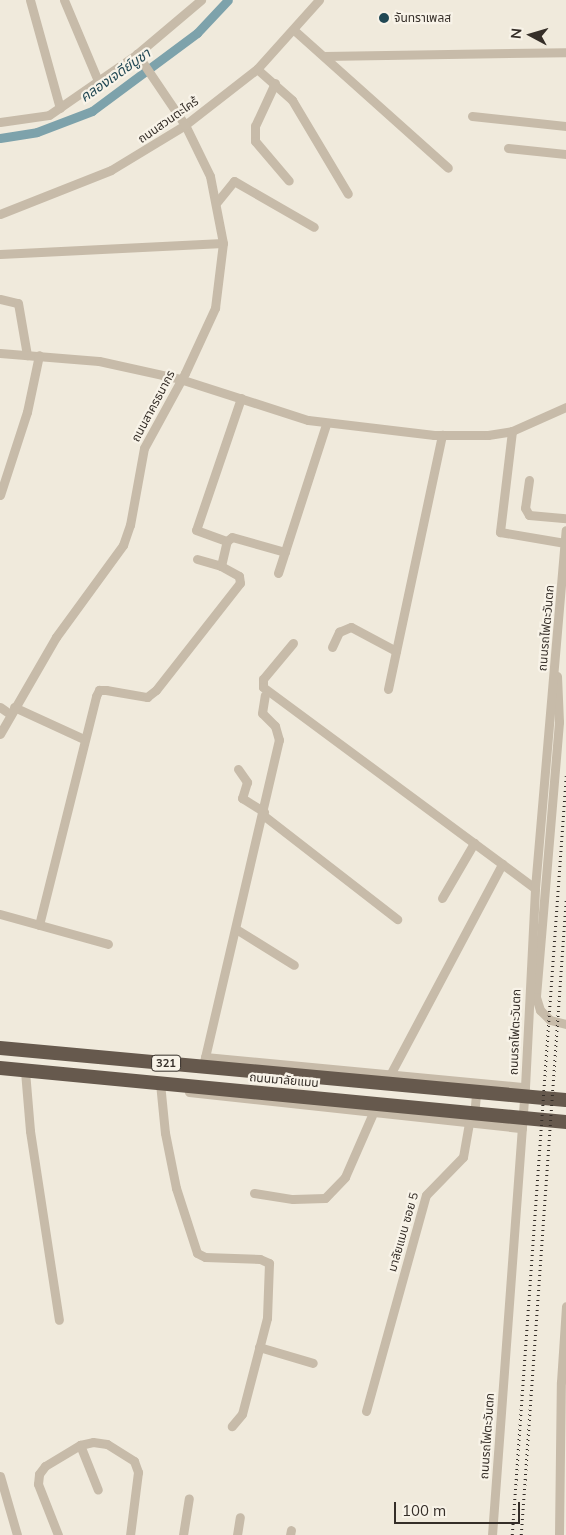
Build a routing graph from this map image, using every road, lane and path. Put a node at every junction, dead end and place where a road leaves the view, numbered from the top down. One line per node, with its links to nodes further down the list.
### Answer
1 (30, 0): 12 (street)
2 (64, 0): 10 (street)
3 (201, 0): 8 (street)
4 (319, 0): 5 (street, ถนนสวนตะไคร้)
5 (294, 31): 7 (street); 9 (street, ถนนสวนตะไคร้)
6 (566, 52): 7 (street)
7 (324, 56): 19 (street)
8 (140, 58): 10 (street); 15 (street, ถนนสาครธนากร)
9 (257, 69): 11 (street); 15 (street, ถนนสวนตะไคร้)
10 (98, 81): 12 (street)
11 (275, 83): 20 (street); 21 (street)
12 (60, 108): 14 (street)
13 (472, 116): 16 (street)
14 (0, 122)
15 (185, 125): 22 (street, ถนนสาครธนากร); 23 (street, ถนนสวนตะไคร้)
16 (566, 126)
17 (508, 148): 18 (street)
18 (566, 154)
19 (448, 168)
20 (289, 181)
21 (348, 194)
22 (217, 202): 24 (street); 25 (street, ถนนสาครธนากร)
23 (0, 214)
24 (314, 227)
25 (222, 244): 26 (street); 31 (street, ถนนสาครธนากร)
26 (0, 254)
27 (0, 299): 29 (street)
28 (0, 353): 29 (street)
29 (27, 355): 30 (street)
30 (39, 355): 31 (street); 38 (street)
31 (180, 379): 32 (street); 54 (street, ถนนสาครธนากร)
32 (240, 398): 34 (street); 41 (street)
33 (566, 407): 35 (street)
34 (326, 424): 36 (street); 43 (street)
35 (512, 431): 36 (street); 42 (street)
36 (442, 435): 49 (street)
37 (529, 480): 39 (street)
38 (0, 495)
39 (566, 518)
40 (566, 530): 42 (street, ถนนรถไฟตะวันตก)
41 (227, 541): 43 (street); 45 (street)
42 (565, 542): 50 (street, ถนนรถไฟตะวันตก)
43 (285, 552): 46 (street)
44 (197, 559): 45 (street)
45 (221, 566): 56 (street)
46 (278, 573)
47 (293, 643): 59 (street)
48 (332, 647): 49 (street)
49 (396, 651): 51 (street)
50 (555, 668): 61 (street, ถนนรถไฟตะวันตก); 69 (street)
51 (388, 689)
52 (265, 695): 58 (street)
53 (0, 707): 54 (street)
54 (12, 710): 55 (street, ถนนสาครธนากร); 56 (street)
55 (0, 734)
56 (84, 739): 65 (street)
57 (238, 768): 58 (street)
58 (264, 813): 64 (street); 66 (street)
59 (474, 843): 60 (street); 62 (street)
60 (502, 864): 61 (street); 74 (street)
61 (535, 888): 77 (street, ถนนรถไฟตะวันตก)
62 (442, 898)
63 (0, 914): 65 (street)
64 (397, 919)
65 (39, 925): 67 (street)
66 (236, 928): 68 (street); 71 (street)
67 (108, 944)
68 (294, 965)
69 (566, 1024)
70 (0, 1048): 71 (highway, ถนนมาลัยแมน / 321)
71 (204, 1062): 74 (street); 78 (highway, ถนนมาลัยแมน / 321)
72 (0, 1068): 73 (highway, ถนนมาลัยแมน / 321)
73 (25, 1070): 76 (highway, ถนนมาลัยแมน / 321); 85 (street)
74 (391, 1073): 75 (street)
75 (485, 1082): 77 (street); 81 (street, มาลัยแมน ซอย 5)
76 (164, 1084): 79 (street); 80 (highway, ถนนมาลัยแมน / 321); 86 (street)
77 (525, 1087): 82 (street, ถนนรถไฟตะวันตก)
78 (566, 1100)
79 (373, 1114): 81 (street); 83 (street)
80 (566, 1122)
81 (474, 1124): 82 (street); 89 (street, มาลัยแมน ซอย 5)
82 (522, 1128): 102 (street, ถนนรถไฟตะวันตก)
83 (254, 1193)
84 (566, 1306): 88 (street)
85 (59, 1320)
86 (259, 1348): 87 (street); 90 (street)
87 (313, 1363)
88 (564, 1369): 92 (street)
89 (366, 1411)
90 (232, 1426)
91 (80, 1445): 94 (street); 98 (street); 99 (street)
92 (562, 1465): 103 (street)
93 (0, 1476): 97 (street)
94 (98, 1490)
95 (188, 1498): 100 (street)
96 (240, 1517): 101 (street)
97 (17, 1535)
98 (58, 1535)
99 (130, 1535)
100 (183, 1535)
101 (238, 1535)
102 (492, 1535)
103 (559, 1535)

